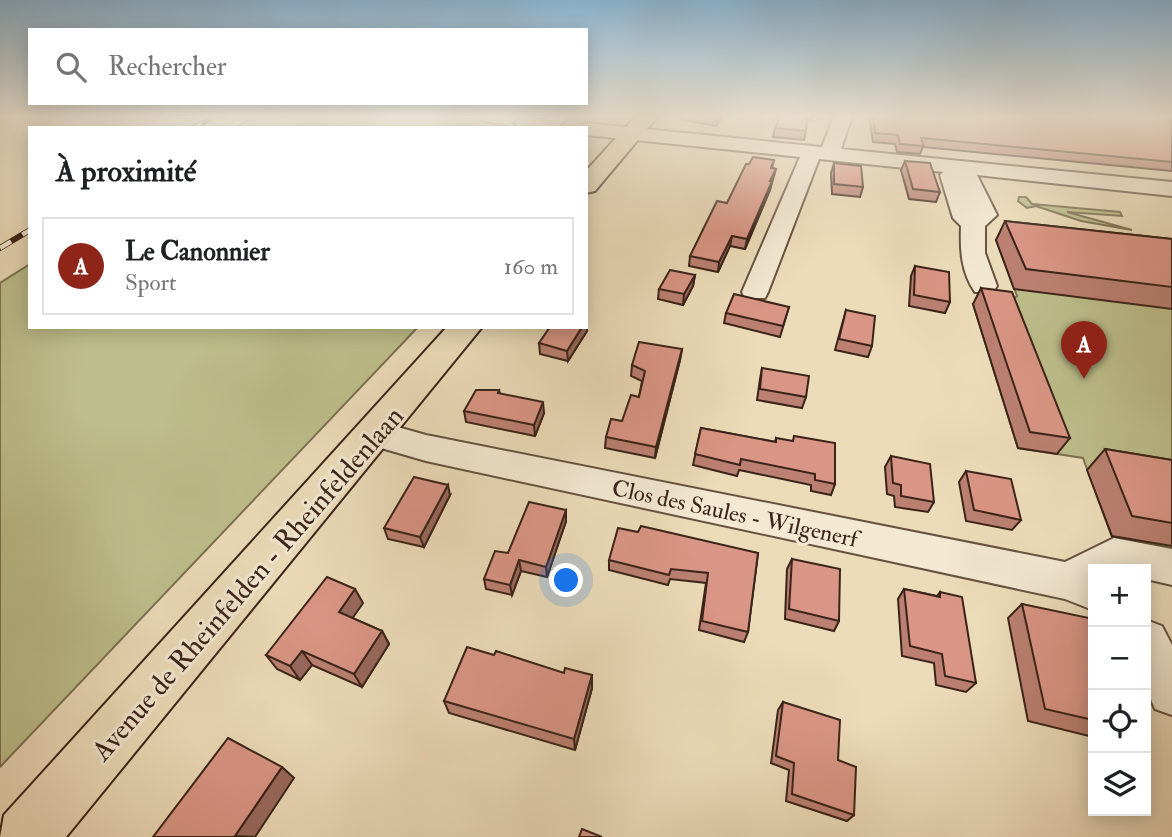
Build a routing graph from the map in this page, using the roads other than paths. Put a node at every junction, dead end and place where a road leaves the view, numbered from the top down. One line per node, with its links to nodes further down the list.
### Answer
1 (613, 155): 5 (main road)
2 (819, 155): 8 (street)
3 (840, 155): 4 (street)
4 (959, 167): 6 (street); 7 (street)
5 (588, 184)
6 (1172, 189)
7 (984, 286)
8 (755, 292)
9 (464, 329): 10 (main road, Avenue de Rheinfelden - Rheinfeldenlaan)
10 (376, 434): 12 (street, Clos des Saules - Wilgenerf); 15 (main road, Avenue de Rheinfelden - Rheinfeldenlaan)
11 (1172, 567): 12 (street)
12 (1081, 586)
13 (1151, 651): 14 (street)
14 (1172, 692)
15 (26, 837)

